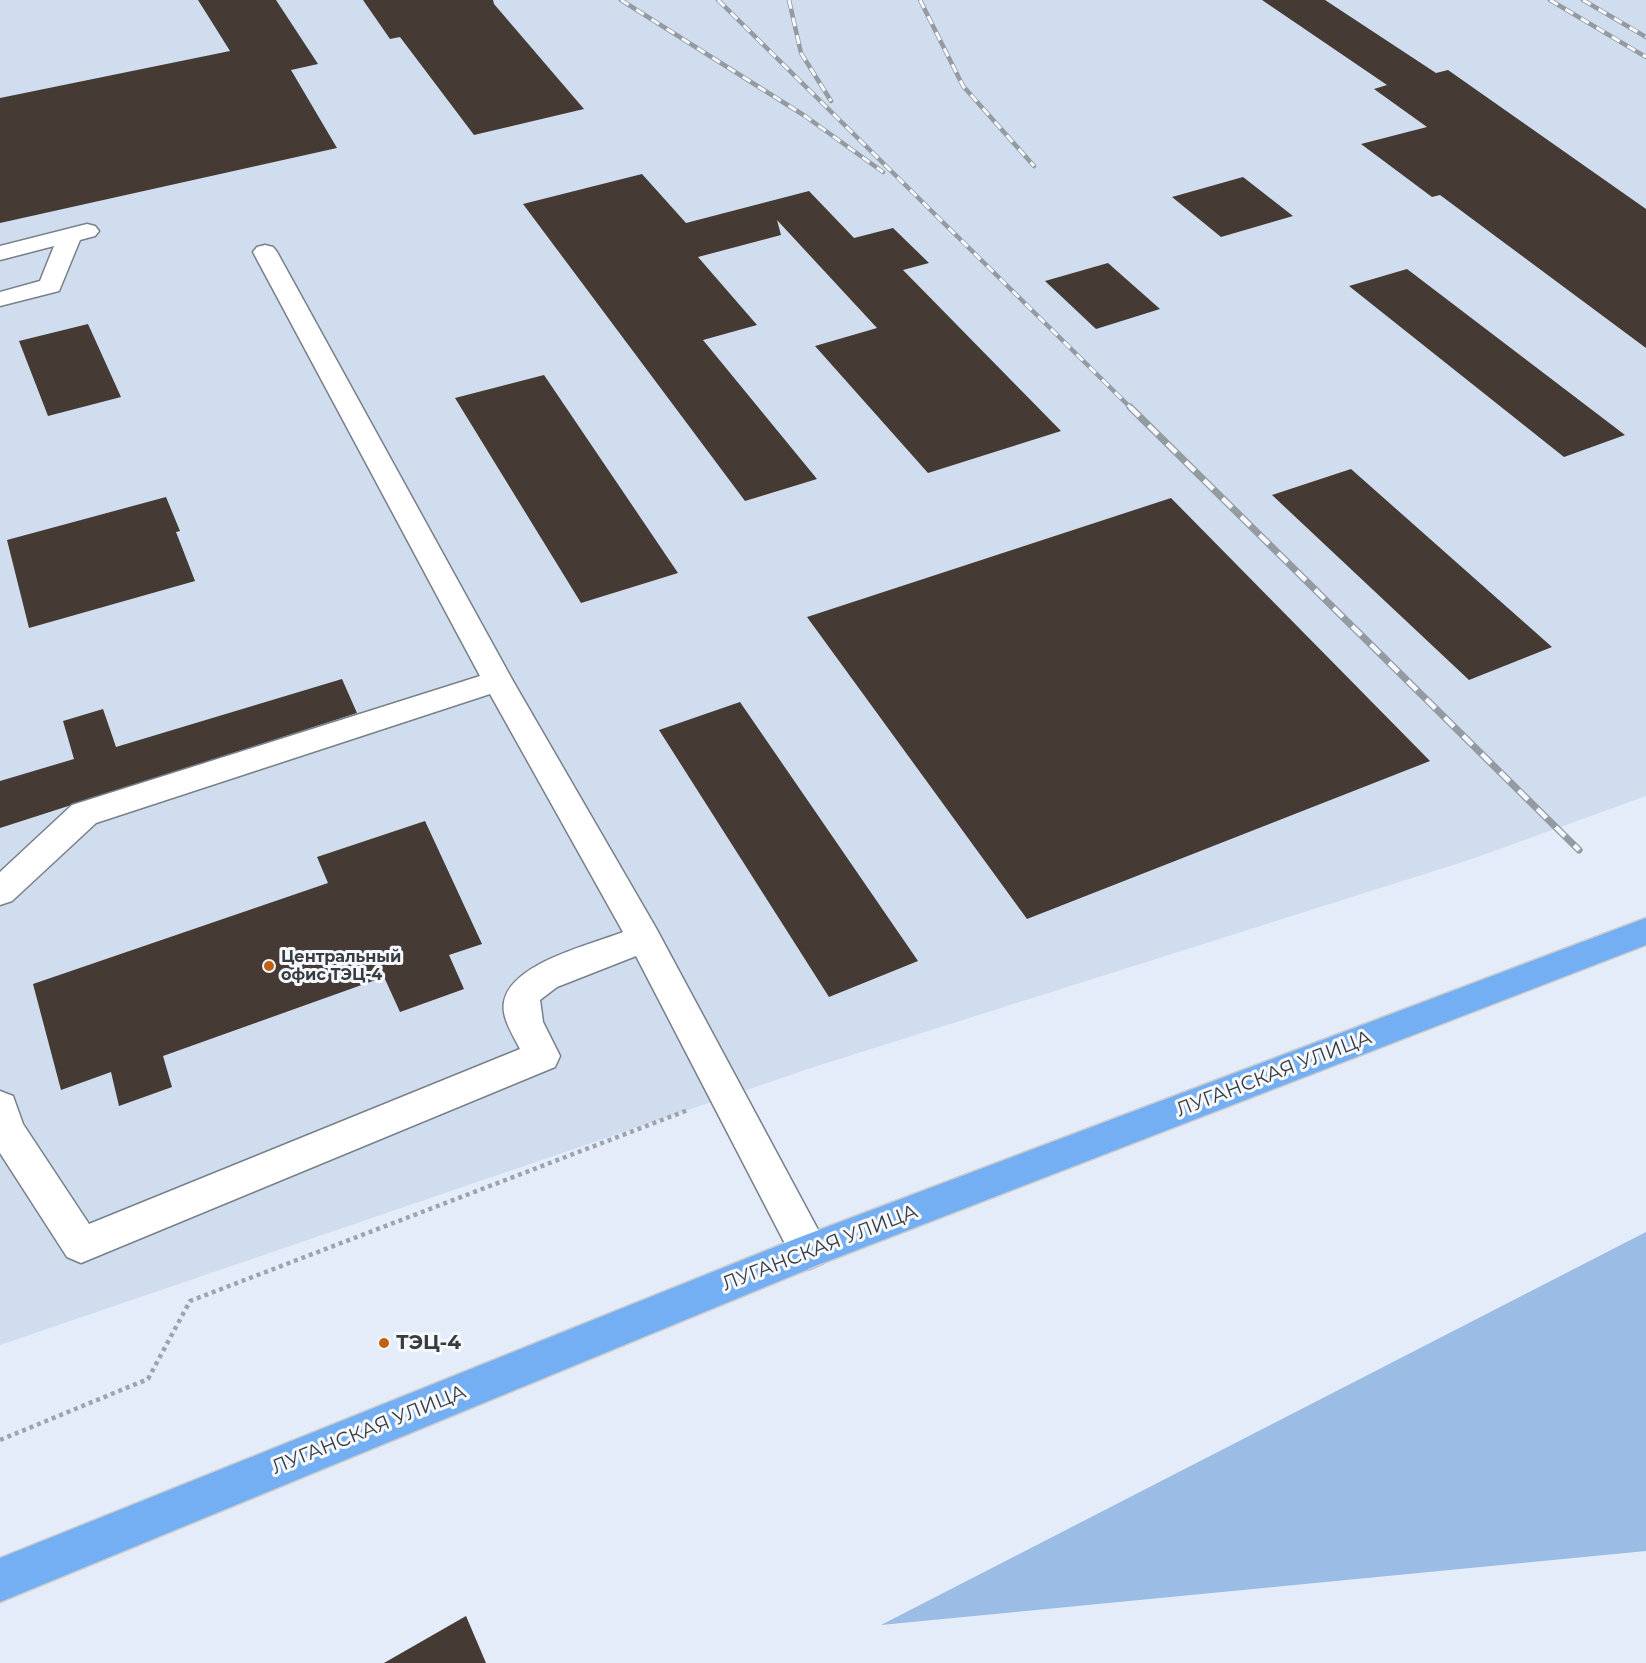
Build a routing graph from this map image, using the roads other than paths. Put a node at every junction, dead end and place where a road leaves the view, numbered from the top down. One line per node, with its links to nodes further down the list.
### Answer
1 (265, 252): 4 (lane)
2 (0, 253): 3 (lane)
3 (0, 299)
4 (498, 681): 5 (lane); 7 (lane)
5 (0, 892)
6 (1646, 931): 9 (highway, ЛУГАНСКАЯ УЛИЦА)
7 (644, 938): 8 (lane); 9 (lane)
8 (0, 1107)
9 (809, 1251): 10 (highway, ЛУГАНСКАЯ УЛИЦА)
10 (0, 1580)

